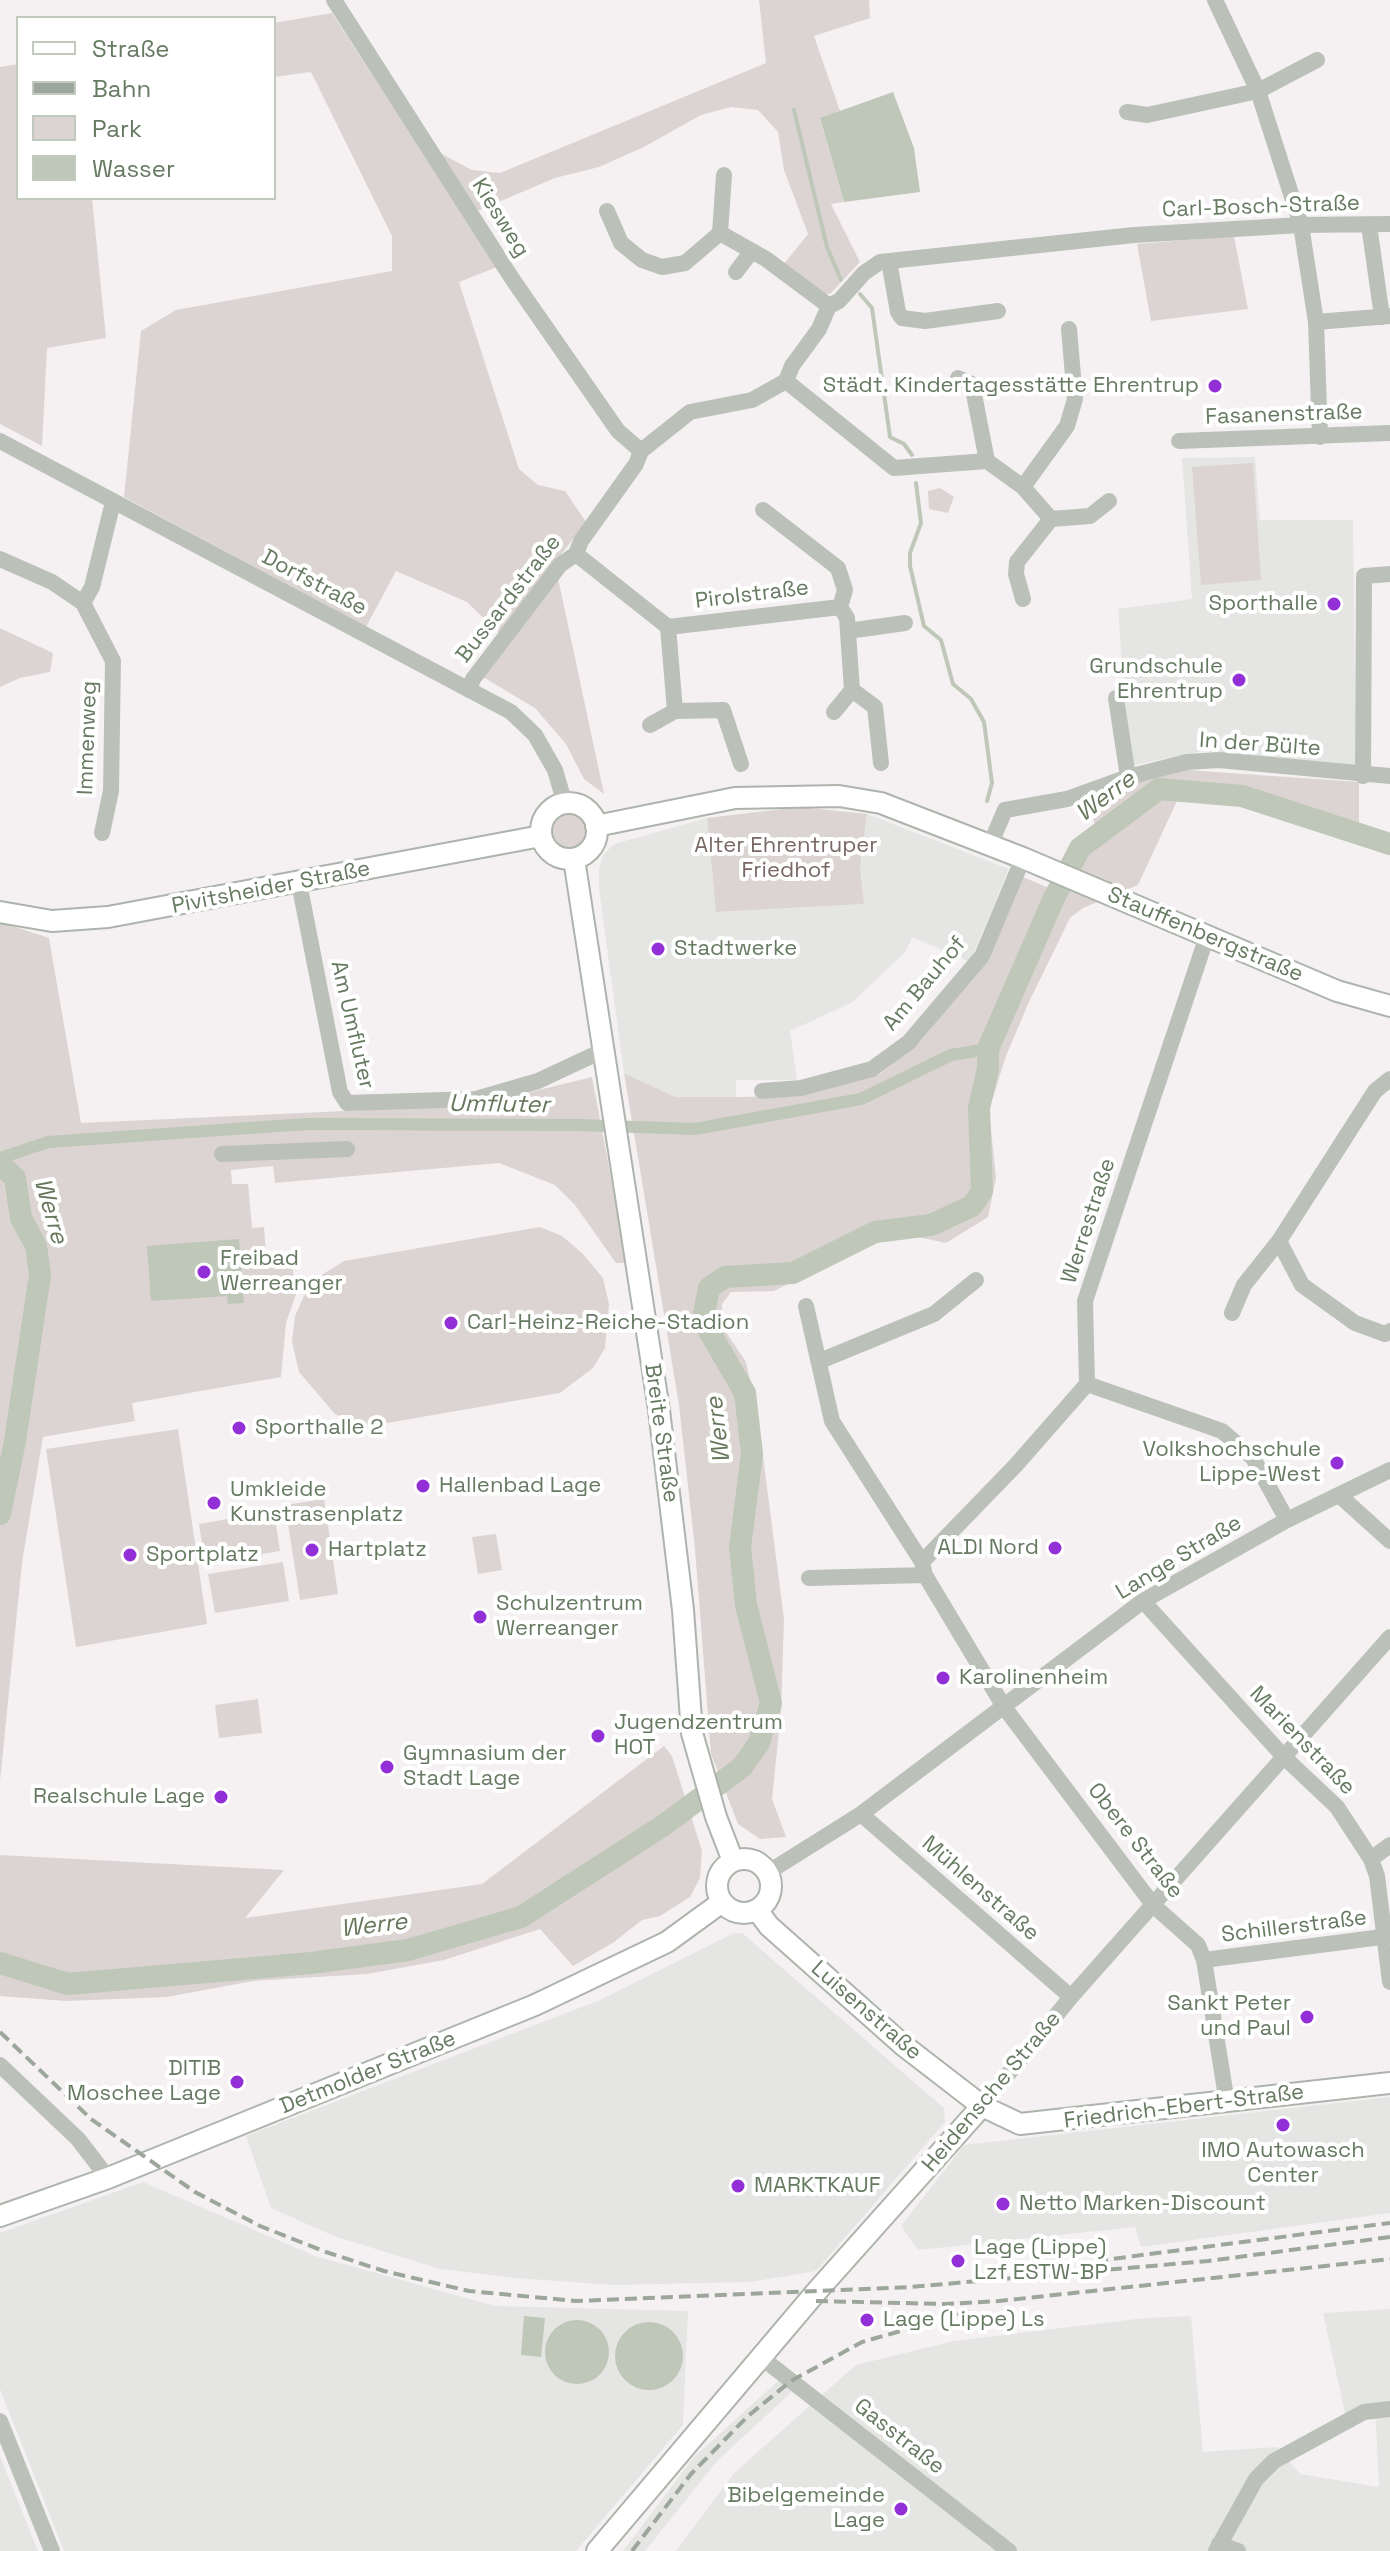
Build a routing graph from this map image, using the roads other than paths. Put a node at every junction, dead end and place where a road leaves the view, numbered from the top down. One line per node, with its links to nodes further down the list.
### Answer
1 (334, 0): 26 (street, Kiesweg)
2 (1215, 0): 4 (street)
3 (1317, 60): 4 (street)
4 (1258, 91): 5 (street); 9 (street)
5 (1127, 112)
6 (724, 175): 11 (street)
7 (607, 211): 11 (street)
8 (1390, 224): 10 (street, Carl-Bosch-Straße)
9 (1301, 225): 10 (street, Carl-Bosch-Straße); 13 (street, Carl-Bosch-Straße); 18 (street)
10 (1369, 225): 17 (street)
11 (720, 233): 12 (street)
12 (751, 252): 14 (street); 15 (street)
13 (889, 261): 15 (street); 16 (street)
14 (736, 272)
15 (829, 306): 21 (street)
16 (998, 311)
17 (1386, 317): 18 (street)
18 (1316, 322): 23 (street)
19 (1069, 329): 28 (street)
20 (958, 378): 27 (street)
21 (786, 381): 26 (street, Bussardstraße); 27 (street)
22 (1390, 433): 23 (street, Fasanenstraße)
23 (1320, 437): 25 (street, Fasanenstraße)
24 (0, 441): 30 (street, Dorfstraße)
25 (1179, 441)
26 (641, 451): 33 (street, Bussardstraße)
27 (987, 461): 28 (street)
28 (1023, 487): 32 (street)
29 (1109, 501): 32 (street)
30 (113, 502): 37 (street); 42 (street, Dorfstraße)
31 (763, 510): 38 (street, Pirolstraße)
32 (1051, 519): 36 (street)
33 (576, 554): 40 (street, Pirolstraße); 42 (street, Bussardstraße)
34 (0, 559): 37 (street, Immenweg)
35 (1390, 574): 50 (street)
36 (1023, 599)
37 (83, 603): 55 (street, Immenweg)
38 (840, 607): 40 (street, Pirolstraße); 41 (street, Pirolstraße)
39 (905, 623): 41 (street)
40 (668, 627): 45 (street, Pirolstraße)
41 (848, 631): 43 (street, Pirolstraße)
42 (469, 690): 53 (street, Dorfstraße)
43 (852, 690): 46 (street); 48 (street)
44 (1116, 698): 52 (street)
45 (675, 711): 47 (street); 49 (street)
46 (834, 712)
47 (650, 725)
48 (881, 763)
49 (741, 764)
50 (1363, 776): 51 (street, In der Bülte); 52 (street, In der Bülte)
51 (1390, 776)
52 (1128, 777): 57 (street, In der Bülte)
53 (565, 804): 54 (main road); 56 (main road)
54 (596, 826): 57 (main road); 59 (main road)
55 (102, 833)
56 (541, 836): 59 (main road); 60 (main road, Pivitsheider Straße)
57 (990, 845): 58 (main road)
58 (1023, 858): 62 (main road, Stauffenbergstraße); 66 (street, Am Bauhof)
59 (574, 859): 64 (main road, Breite Straße)
60 (299, 883): 61 (main road, Pivitsheider Straße); 64 (street, Am Umfluter)
61 (0, 912)
62 (1207, 936): 63 (main road, Stauffenbergstraße); 75 (street, Werrestraße)
63 (1390, 1006)
64 (604, 1050): 89 (main road, Breite Straße)
65 (1390, 1079): 69 (street)
66 (762, 1091)
67 (347, 1149): 68 (street)
68 (222, 1154)
69 (1279, 1241): 72 (street); 73 (street)
70 (976, 1280): 74 (street)
71 (806, 1306): 74 (street, Obere Straße)
72 (1232, 1313)
73 (1390, 1331)
74 (820, 1361): 80 (street, Obere Straße)
75 (1087, 1384): 78 (street); 80 (street)
76 (1390, 1470): 77 (street, Lange Straße)
77 (1339, 1495): 78 (street, Lange Straße); 79 (street)
78 (1287, 1520): 82 (street, Lange Straße)
79 (1390, 1541)
80 (923, 1568): 81 (street); 84 (street, Obere Straße)
81 (809, 1578)
82 (1143, 1601): 84 (street, Lange Straße); 85 (street, Marienstraße)
83 (1390, 1637): 85 (street, Heidensche Straße)
84 (1004, 1707): 86 (street); 92 (street, Obere Straße)
85 (1284, 1757): 88 (street, Marienstraße); 92 (street, Heidensche Straße)
86 (861, 1814): 90 (street); 97 (street, Mühlenstraße)
87 (1390, 1845): 88 (street)
88 (1371, 1859): 94 (street, Marienstraße)
89 (733, 1861): 90 (main road); 91 (main road)
90 (767, 1873): 93 (main road)
91 (722, 1902): 93 (main road); 102 (main road, Detmolder Straße)
92 (1154, 1906): 95 (street, Obere Straße); 97 (street, Heidensche Straße)
93 (757, 1910): 101 (main road, Luisenstraße)
94 (1388, 1937): 95 (street, Schillerstraße); 96 (street, Marienstraße)
95 (1204, 1960): 100 (street, Obere Straße)
96 (1390, 1982)
97 (1071, 1997): 101 (street, Heidensche Straße)
98 (0, 2065): 102 (street)
99 (1390, 2083): 100 (main road, Friedrich-Ebert-Straße)
100 (1227, 2103): 101 (main road, Friedrich-Ebert-Straße)
101 (982, 2106): 104 (main road, Heidensche Straße)
102 (108, 2178): 103 (main road, Detmolder Straße)
103 (0, 2216)
104 (762, 2358): 109 (main road, Heidensche Straße); 110 (street, Gasstraße)
105 (1390, 2409): 107 (street)
106 (0, 2421): 108 (street)
107 (1218, 2548): 111 (street)
108 (52, 2551)
109 (597, 2551)
110 (1009, 2551)
111 (1238, 2551)

